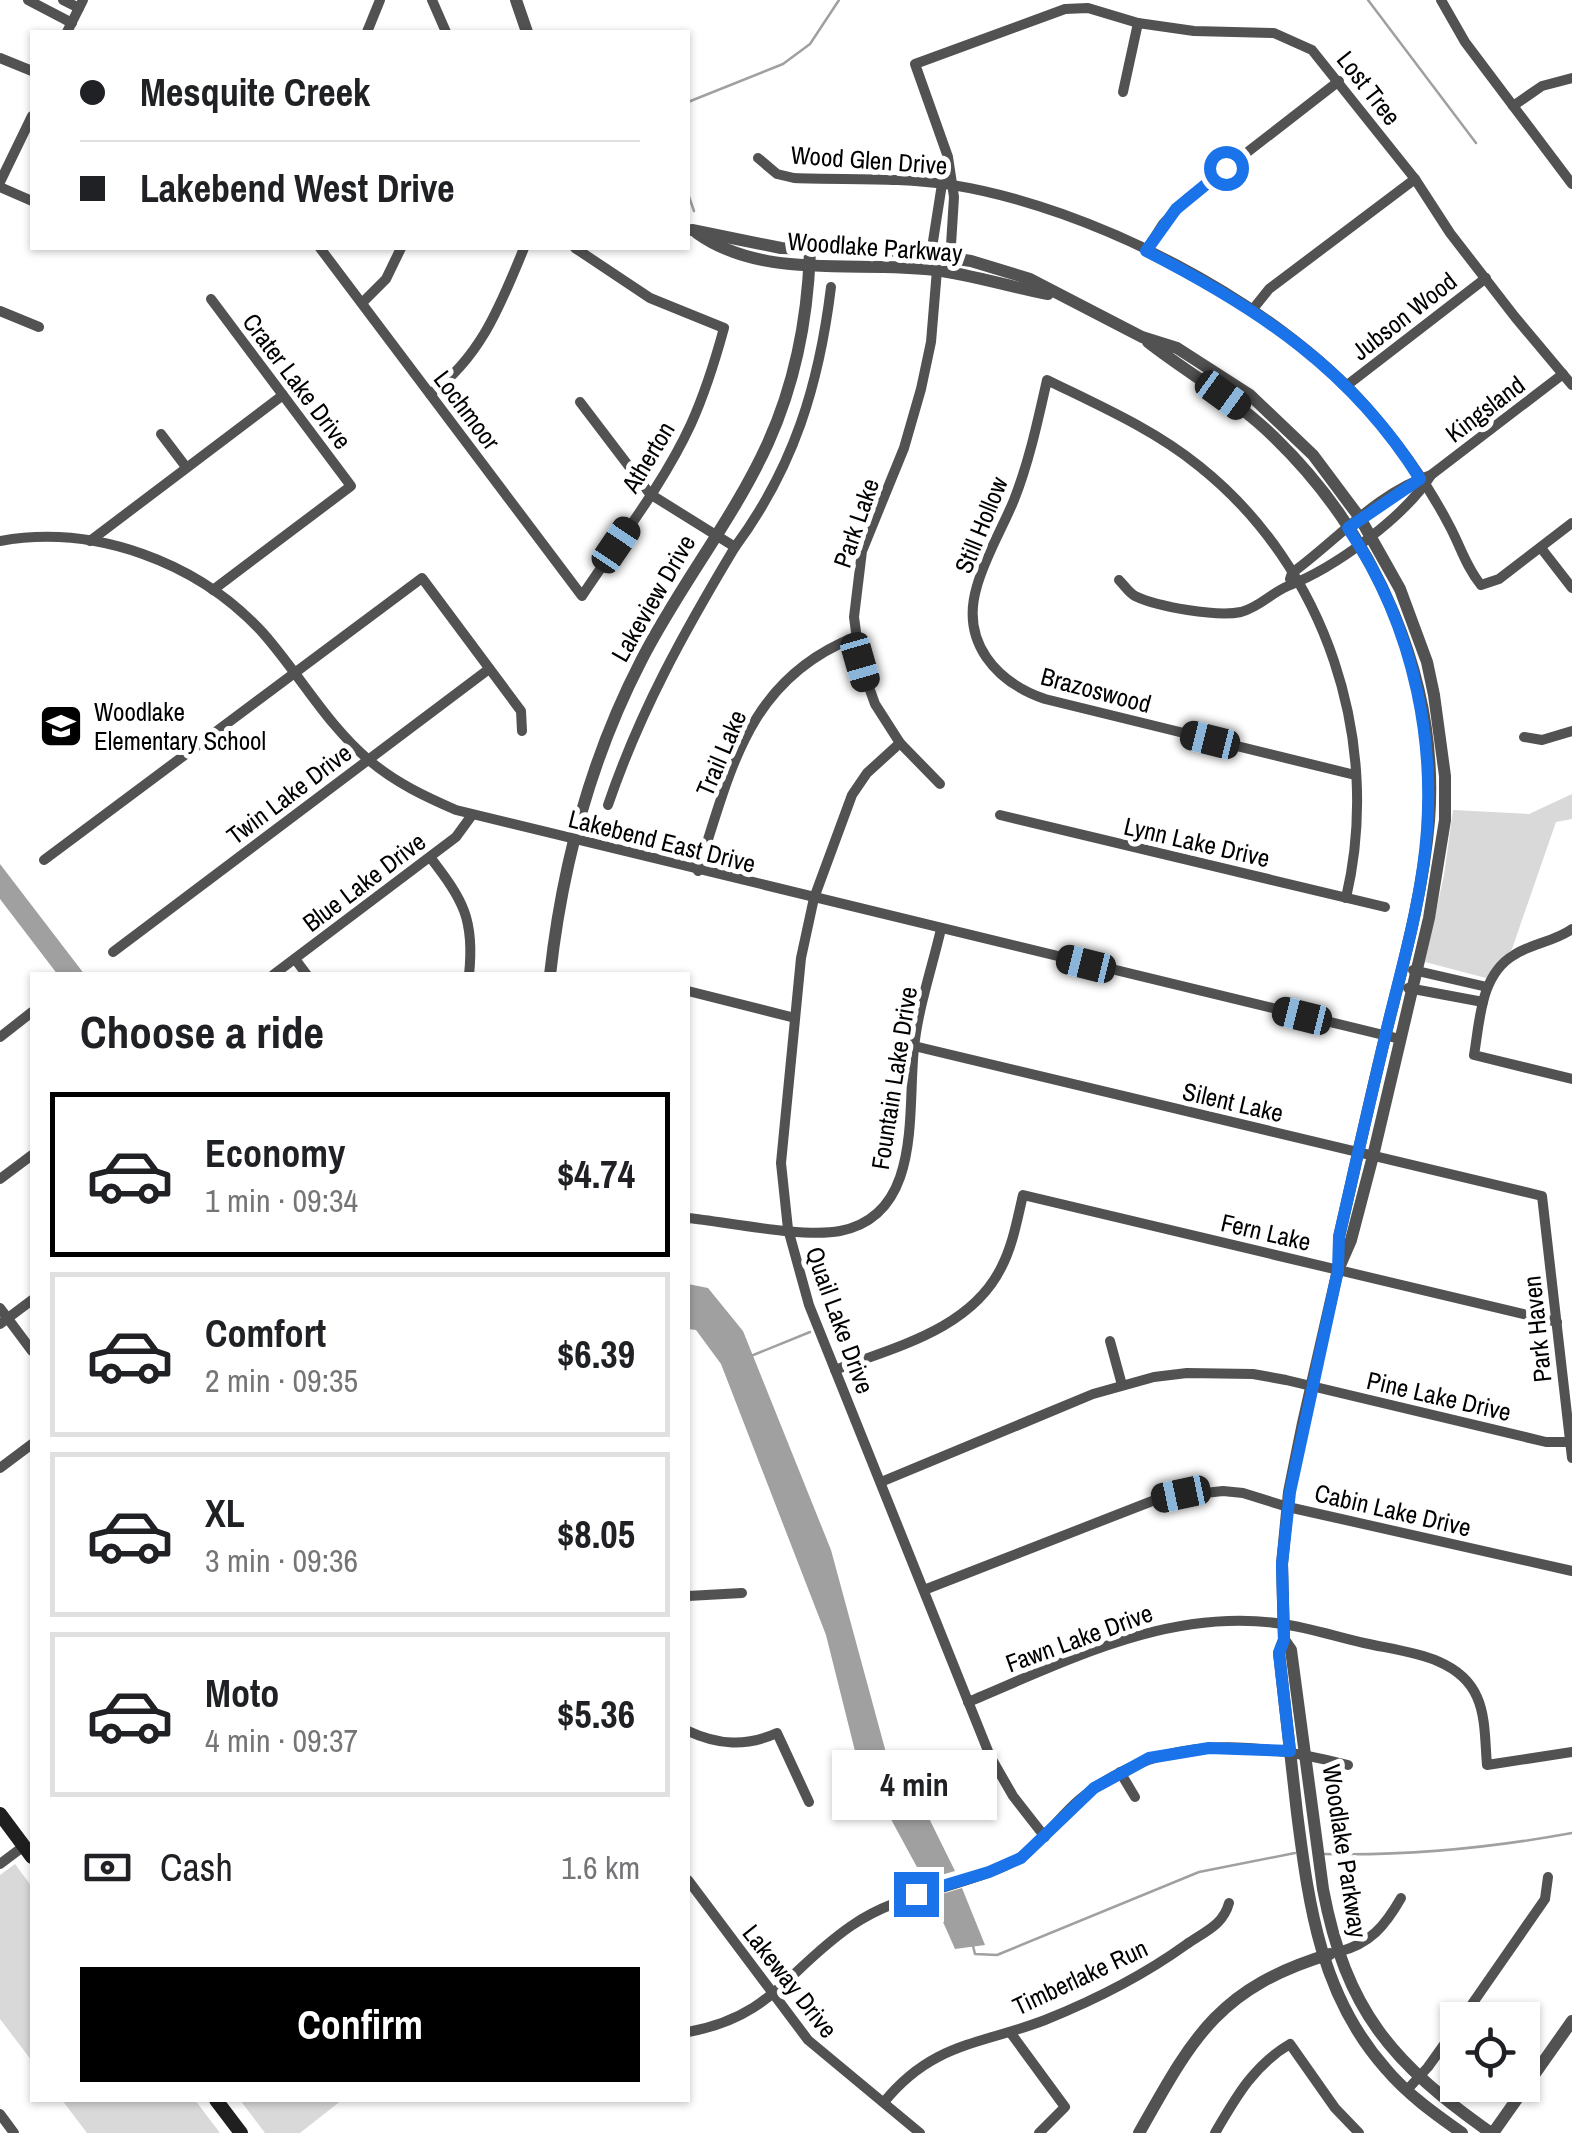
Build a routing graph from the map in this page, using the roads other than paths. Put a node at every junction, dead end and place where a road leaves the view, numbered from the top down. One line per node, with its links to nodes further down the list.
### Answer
1 (28, 0): 9 (street)
2 (63, 0): 7 (street)
3 (380, 0): 10 (street)
4 (432, 0): 11 (street)
5 (516, 0): 12 (street)
6 (1445, 2): 18 (street)
7 (81, 4): 9 (street)
8 (1138, 23): 16 (street, Lost Tree); 17 (street); 22 (street, Lost Tree)
9 (70, 28)
10 (367, 30)
11 (445, 30)
12 (526, 30)
13 (0, 58): 14 (street)
14 (30, 70)
15 (1572, 78): 18 (street)
16 (1339, 82): 21 (street, Lost Tree); 34 (street)
17 (1123, 92)
18 (1513, 106): 23 (street)
19 (30, 120): 24 (street)
20 (758, 158): 22 (street, Wood Glen Drive)
21 (1415, 179): 39 (street, Lost Tree); 44 (street)
22 (947, 181): 26 (street); 27 (street); 34 (street, Wood Glen Drive)
23 (1572, 184)
24 (0, 185): 25 (street)
25 (30, 199)
26 (936, 221): 27 (street); 35 (street)
27 (950, 222): 36 (street)
28 (690, 229): 33 (street, Woodlake Parkway); 37 (street, Woodlake Parkway)
29 (322, 250): 43 (street, Lochmoor)
30 (400, 250): 43 (street)
31 (523, 250): 52 (street)
32 (578, 250): 57 (street, Atherton)
33 (810, 250): 35 (street, Woodlake Parkway); 37 (street, Lakeview Drive)
34 (1146, 251): 44 (street, Wood Glen Drive)
35 (931, 254): 36 (street, Woodlake Parkway); 38 (street, Park Lake)
36 (949, 256): 38 (street); 41 (street, Woodlake Parkway)
37 (809, 266): 38 (street, Woodlake Parkway); 64 (street, Lakeview Drive)
38 (938, 270): 41 (street, Woodlake Parkway); 78 (street, Park Lake)
39 (1486, 278): 48 (street, Lost Tree); 50 (street, Jubson Wood)
40 (831, 287): 68 (street)
41 (1060, 296): 47 (street, Woodlake Parkway)
42 (211, 299): 51 (street, Crater Lake Drive)
43 (362, 304): 52 (street, Lochmoor)
44 (1253, 309): 50 (street, Wood Glen Drive)
45 (0, 311): 46 (street)
46 (39, 327)
47 (1142, 337): 60 (street, Woodlake Parkway); 62 (street, Woodlake Parkway)
48 (1564, 374): 49 (street, Lost Tree); 56 (street, Kingsland)
49 (1572, 385)
50 (1346, 386): 56 (street, Wood Glen Drive)
51 (283, 394): 55 (street); 76 (street, Crater Lake Drive)
52 (430, 394): 77 (street, Lochmoor)
53 (580, 402): 57 (street)
54 (161, 434): 55 (street)
55 (186, 467): 66 (street)
56 (1425, 480): 58 (street, Kingsland); 59 (street, Kingsland); 69 (street, Wood Glen Drive)
57 (650, 494): 64 (street); 77 (street, Atherton)
58 (1387, 500): 59 (street); 60 (street, Kingsland)
59 (1397, 512): 63 (street, Kingsland)
60 (1360, 518): 62 (street, Kingsland); 63 (street, Woodlake Parkway)
61 (1572, 523): 69 (street)
62 (1348, 528): 67 (street, Woodlake Parkway); 70 (street, Kingsland)
63 (1371, 534): 67 (street, Kingsland); 104 (street, Woodlake Parkway)
64 (716, 535): 68 (street); 92 (street, Lakeview Drive)
65 (0, 540): 66 (street, Lakebend East Drive)
66 (90, 541): 76 (street, Lakebend East Drive)
67 (1359, 544): 71 (street, Kingsland); 103 (street, Woodlake Parkway)
68 (735, 548): 89 (street)
69 (1541, 548): 75 (street)
70 (1321, 550): 71 (street); 72 (street, Kingsland)
71 (1330, 564): 74 (street, Kingsland)
72 (1292, 573): 74 (street); 81 (street, Still Hollow)
73 (1119, 580): 74 (street, Kingsland)
74 (1293, 586): 87 (street)
75 (1572, 588)
76 (213, 590): 80 (street, Lakebend East Drive)
77 (582, 596)
78 (855, 637): 85 (street, Park Lake); 95 (street, Trail Lake)
79 (490, 669): 80 (street); 82 (street); 86 (street, Twin Lake Drive)
80 (294, 673): 86 (street, Lakebend East Drive); 94 (street)
81 (1004, 679): 87 (street, Brazoswood)
82 (522, 731)
83 (1572, 731): 84 (street)
84 (1524, 738)
85 (900, 744): 88 (street, Park Lake); 96 (street, Quail Lake Drive)
86 (369, 760): 90 (street, Lakebend East Drive); 101 (street, Twin Lake Drive)
87 (1356, 775): 97 (street)
88 (940, 784)
89 (608, 805)
90 (472, 814): 92 (street, Lakebend East Drive); 93 (street, Blue Lake Drive)
91 (1000, 815): 97 (street, Lynn Lake Drive)
92 (574, 840): 95 (street, Lakebend East Drive); 108 (street, Lakeview Drive)
93 (430, 857): 102 (street, Blue Lake Drive); 107 (street)
94 (44, 860)
95 (698, 870): 96 (street, Lakebend East Drive)
96 (814, 898): 99 (street, Lakebend East Drive); 117 (street, Quail Lake Drive)
97 (1346, 898): 98 (street, Lynn Lake Drive)
98 (1385, 907)
99 (941, 929): 118 (street, Lakebend East Drive); 121 (street, Fountain Lake Drive)
100 (1572, 929): 111 (street)
101 (113, 952)
102 (294, 959): 105 (street, Blue Lake Drive); 106 (street)
103 (1402, 968): 104 (street); 110 (street, Woodlake Parkway)
104 (1417, 970): 109 (street); 112 (street, Woodlake Parkway)
105 (277, 972)
106 (305, 972)
107 (469, 972)
108 (551, 972)
109 (1448, 977): 111 (street); 114 (street)
110 (1398, 986): 112 (street); 118 (street, Woodlake Parkway)
111 (1487, 987): 115 (street)
112 (1412, 989): 114 (street); 120 (street, Woodlake Parkway)
113 (690, 992): 117 (street)
114 (1444, 994): 115 (street)
115 (1483, 1002): 122 (street)
116 (30, 1014): 119 (street)
117 (795, 1018): 129 (street, Quail Lake Drive)
118 (1385, 1036): 120 (street, Lakebend East Drive); 123 (street, Woodlake Parkway)
119 (0, 1037)
120 (1400, 1039): 125 (street, Woodlake Parkway)
121 (914, 1046): 123 (street, Silent Lake); 129 (street, Fountain Lake Drive)
122 (1572, 1079)
123 (1358, 1152): 125 (street, Silent Lake); 130 (street, Woodlake Parkway)
124 (30, 1156): 126 (street)
125 (1373, 1156): 127 (street, Silent Lake); 130 (street, Woodlake Parkway)
126 (0, 1179)
127 (1542, 1196): 134 (street, Park Haven)
128 (690, 1218): 129 (street, Fountain Lake Drive)
129 (788, 1229): 137 (street, Quail Lake Drive)
130 (1338, 1270): 134 (street, Fern Lake); 137 (street, Fern Lake); 139 (street, Woodlake Parkway)
131 (30, 1302): 133 (street)
132 (0, 1308): 133 (street)
133 (4, 1321): 136 (street)
134 (1557, 1322): 140 (street, Park Haven)
135 (1110, 1341): 138 (street)
136 (30, 1349)
137 (835, 1370): 144 (street, Quail Lake Drive)
138 (1122, 1385): 139 (street, Pine Lake Drive); 144 (street, Pine Lake Drive)
139 (1312, 1386): 140 (street, Pine Lake Drive); 145 (street, Woodlake Parkway)
140 (1570, 1442): 142 (street, Park Haven)
141 (30, 1446): 143 (street)
142 (1572, 1458)
143 (0, 1468)
144 (881, 1482): 147 (street, Quail Lake Drive)
145 (1288, 1508): 146 (street, Cabin Lake Drive); 147 (street, Cabin Lake Drive); 150 (street, Woodlake Parkway)
146 (1572, 1571)
147 (924, 1590): 152 (street, Quail Lake Drive)
148 (742, 1593): 149 (street)
149 (690, 1596)
150 (1284, 1624): 151 (street, Woodlake Parkway); 152 (street, Fawn Lake Drive); 155 (street, Fawn Lake Drive)
151 (1284, 1640): 154 (street, Woodlake Parkway); 156 (street, Woodlake Parkway)
152 (968, 1702): 162 (street, Quail Lake Drive)
153 (690, 1732): 160 (street)
154 (1290, 1751): 156 (street); 158 (street); 170 (street, Woodlake Parkway)
155 (1572, 1752)
156 (1307, 1755): 157 (street, Woodlake Parkway); 169 (street, Woodlake Parkway)
157 (1348, 1766)
158 (1120, 1772): 159 (street); 162 (street)
159 (1134, 1797)
160 (809, 1802)
161 (0, 1814): 163 (main road)
162 (1044, 1837): 171 (street)
163 (30, 1847): 164 (street)
164 (0, 1864)
165 (1548, 1877): 172 (street)
166 (690, 1883): 171 (street, Lakeway Drive)
167 (1401, 1898): 169 (street)
168 (1229, 1902): 175 (street, Timberlake Run)
169 (1338, 1952): 170 (street); 177 (street, Woodlake Parkway)
170 (1322, 1956): 178 (street, Woodlake Parkway); 187 (street)
171 (774, 1996): 174 (street); 180 (street, Lakeway Drive)
172 (1473, 2002)
173 (1572, 2021): 190 (street)
174 (690, 2031)
175 (1010, 2032): 180 (street, Timberlake Run); 186 (street)
176 (1440, 2048): 177 (street)
177 (1418, 2078): 178 (street); 190 (street, Woodlake Parkway)
178 (1407, 2090): 189 (street, Woodlake Parkway)
179 (218, 2102): 184 (main road)
180 (884, 2102): 185 (street, Lakeway Drive)
181 (0, 2114): 183 (street)
182 (1217, 2132): 188 (street)
183 (14, 2133)
184 (241, 2133)
185 (920, 2133)
186 (1039, 2133)
187 (1139, 2133)
188 (1360, 2133)
189 (1462, 2133)
190 (1492, 2133)

